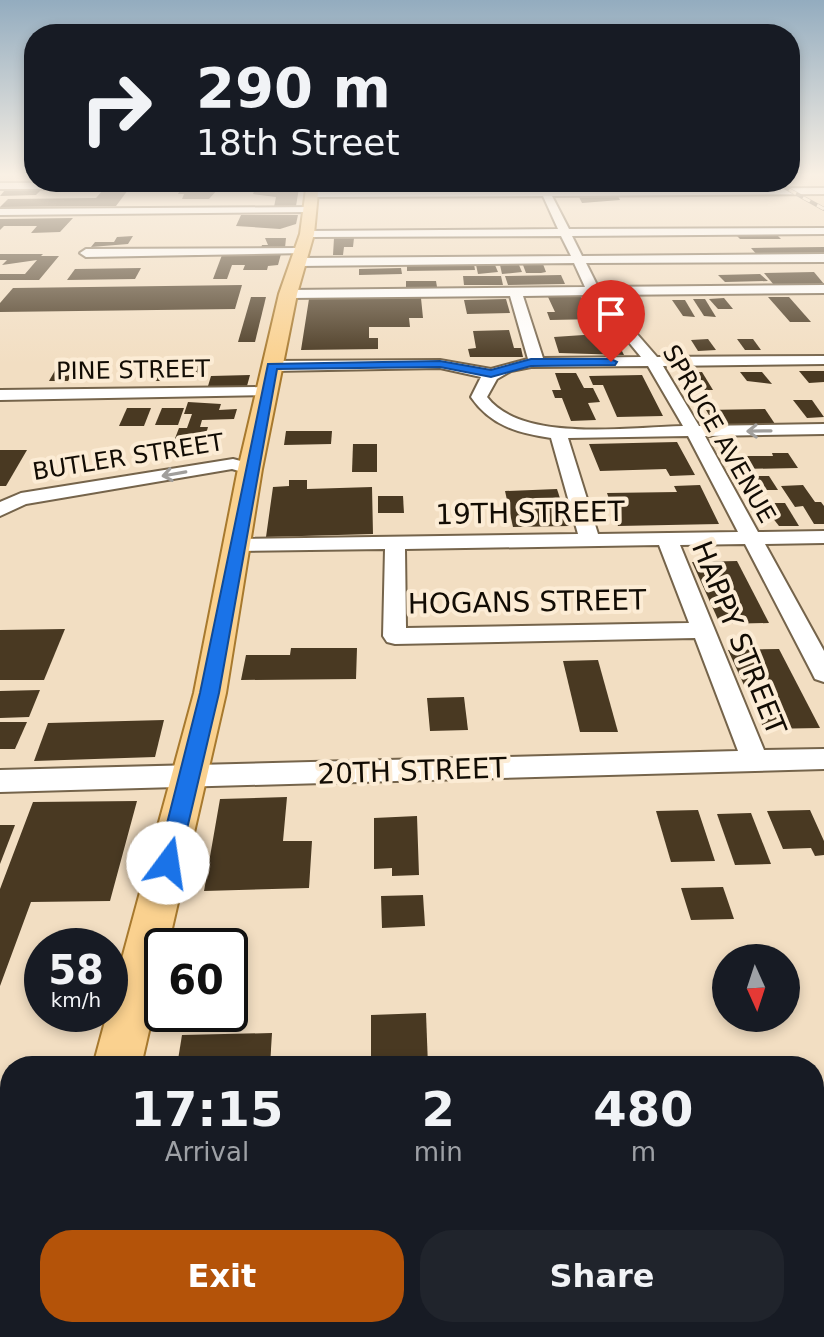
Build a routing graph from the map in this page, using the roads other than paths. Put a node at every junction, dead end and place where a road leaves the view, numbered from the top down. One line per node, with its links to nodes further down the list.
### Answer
1 (176, 238): 5 (street)
2 (302, 238): 11 (main road)
3 (442, 238): 7 (street)
4 (568, 238): 7 (street, SPRUCE AVENUE)
5 (86, 253)
6 (824, 258): 7 (street)
7 (578, 260): 9 (street, SPRUCE AVENUE)
8 (824, 289): 9 (street)
9 (593, 291): 10 (street); 13 (street, SPRUCE AVENUE)
10 (515, 292): 11 (street); 14 (street)
11 (288, 294): 16 (main road)
12 (824, 360): 13 (street)
13 (653, 362): 14 (street); 19 (street, SPRUCE AVENUE)
14 (537, 363): 15 (street)
15 (491, 374): 16 (street, PINE STREET); 20 (street)
16 (269, 379): 17 (street, PINE STREET); 21 (main road)
17 (0, 395)
18 (824, 429): 19 (street, one-way to 19)
19 (694, 432): 20 (street); 24 (street, SPRUCE AVENUE)
20 (558, 433): 26 (street)
21 (250, 469): 22 (street, BUTLER STREET); 28 (main road)
22 (0, 511)
23 (824, 537): 24 (street, 19TH STREET)
24 (751, 538): 25 (street, 19TH STREET); 30 (street, SPRUCE AVENUE)
25 (667, 539): 26 (street, 19TH STREET); 29 (street, HAPPY STREET)
26 (590, 540): 27 (street, 19TH STREET)
27 (395, 543): 28 (street, 19TH STREET); 29 (street, HOGANS STREET)
28 (238, 545): 33 (main road)
29 (703, 630): 32 (street, HAPPY STREET)
30 (824, 673)
31 (824, 759): 32 (street, 20TH STREET)
32 (755, 760): 33 (street, 20TH STREET)
33 (189, 777): 34 (street, 20TH STREET); 35 (main road)
34 (0, 781)
35 (119, 1056)

